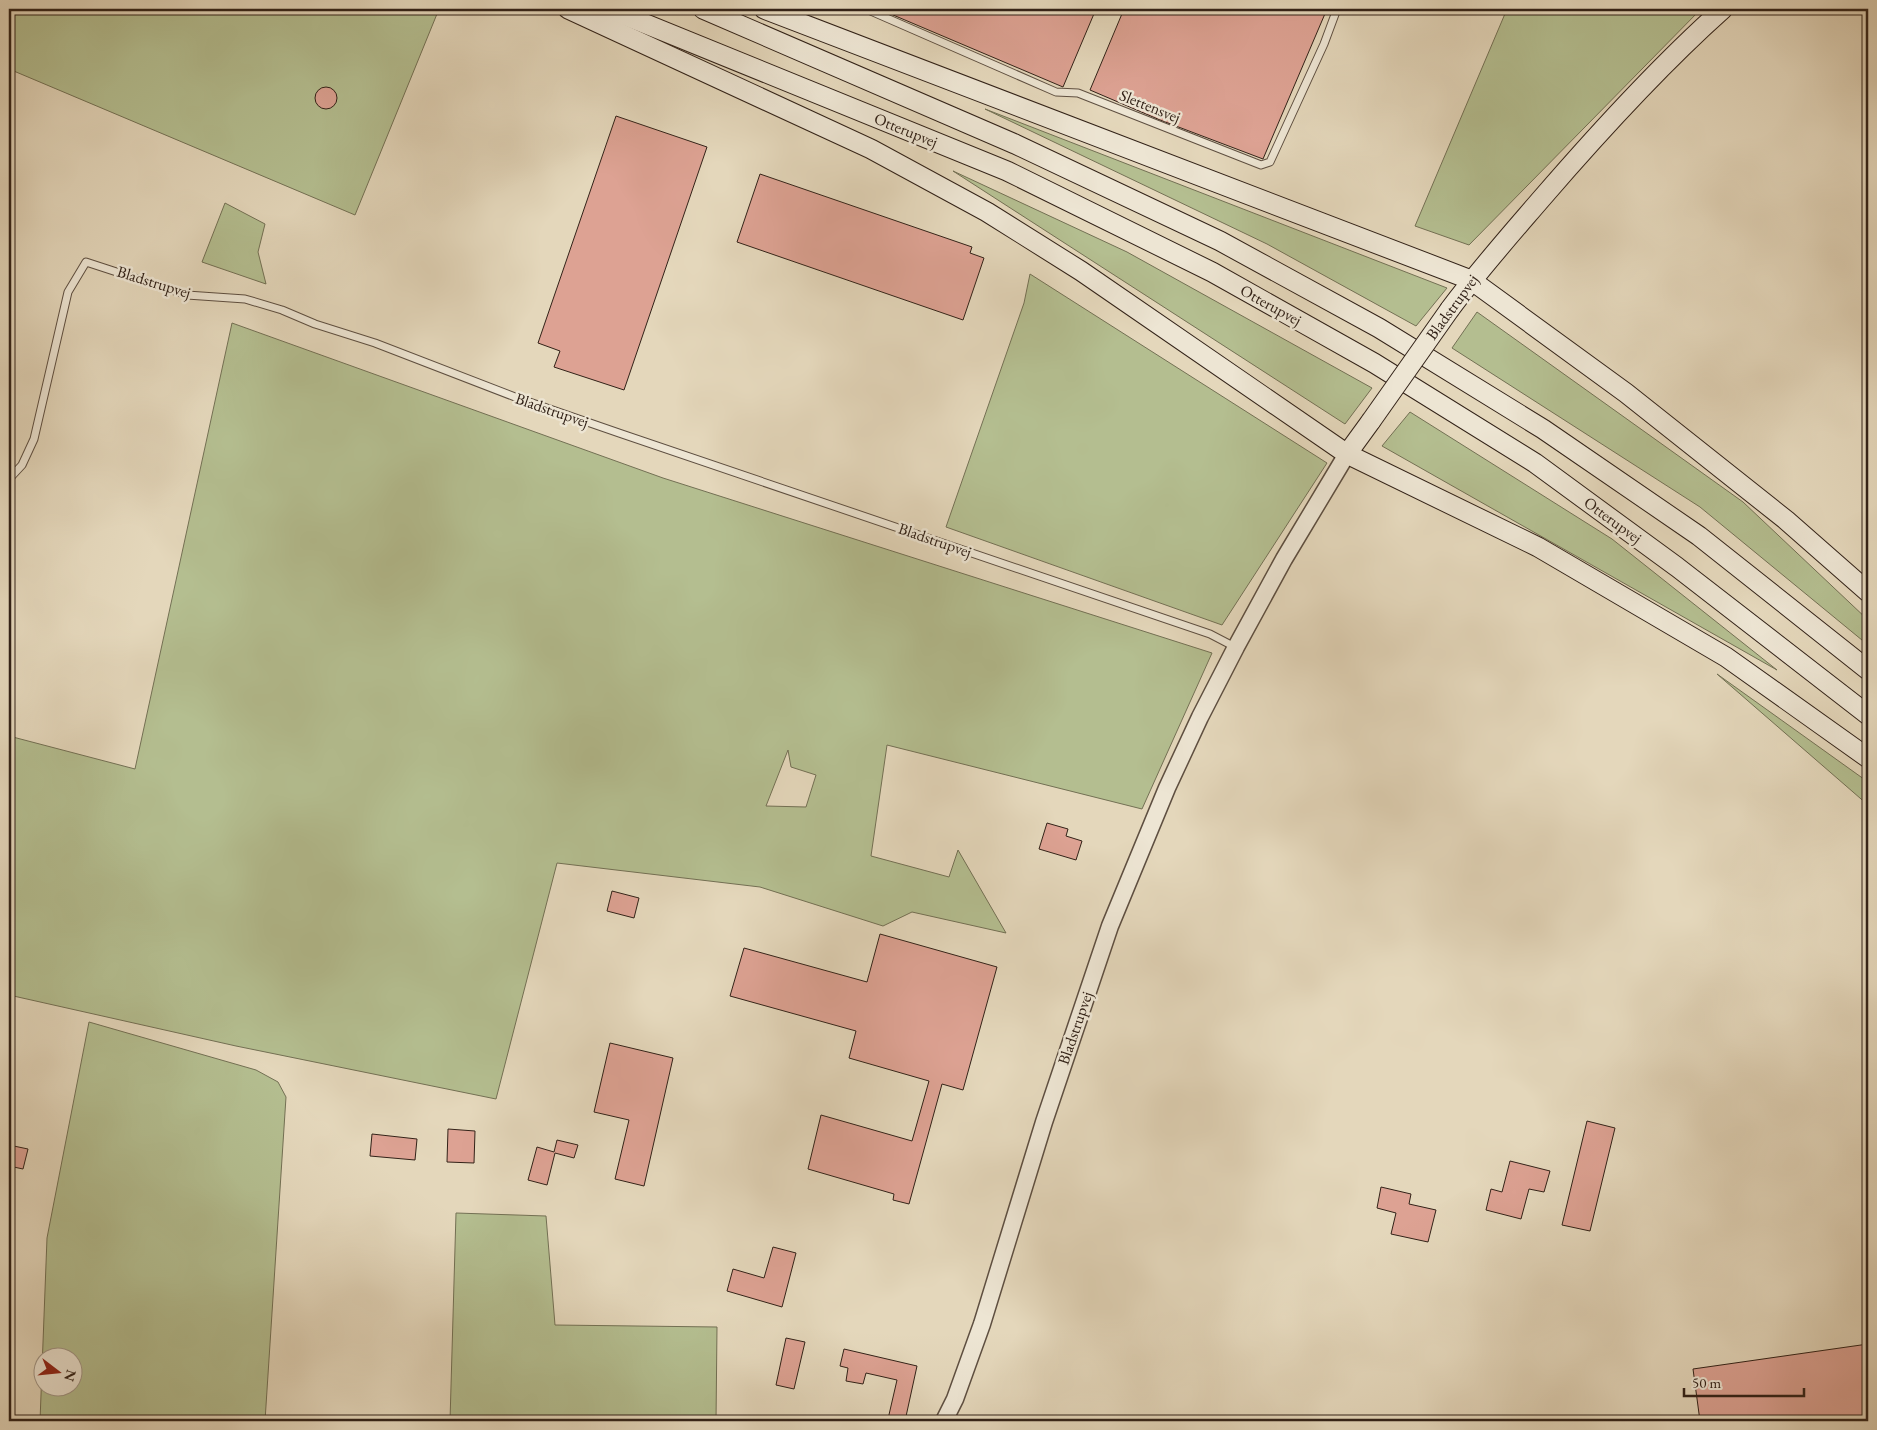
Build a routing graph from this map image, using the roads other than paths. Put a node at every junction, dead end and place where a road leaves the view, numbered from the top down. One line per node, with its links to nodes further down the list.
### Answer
1 (568, 9): 9 (main road)
2 (609, 9): 14 (main road, Otterupvej)
3 (703, 9): 13 (main road, Otterupvej)
4 (764, 9): 8 (main road)
5 (866, 9): 6 (lane, Slettensvej)
6 (1337, 9)
7 (1723, 9): 8 (main road, Bladstrupvej)
8 (1471, 280): 9 (main road, Bladstrupvej, bridge); 11 (main road)
9 (1347, 454): 12 (street, Bladstrupvej); 15 (main road)
10 (9, 479): 12 (lane, Bladstrupvej)
11 (1868, 592)
12 (1236, 647): 16 (street, Bladstrupvej)
13 (1868, 670)
14 (1868, 715)
15 (1868, 758)
16 (944, 1421)

